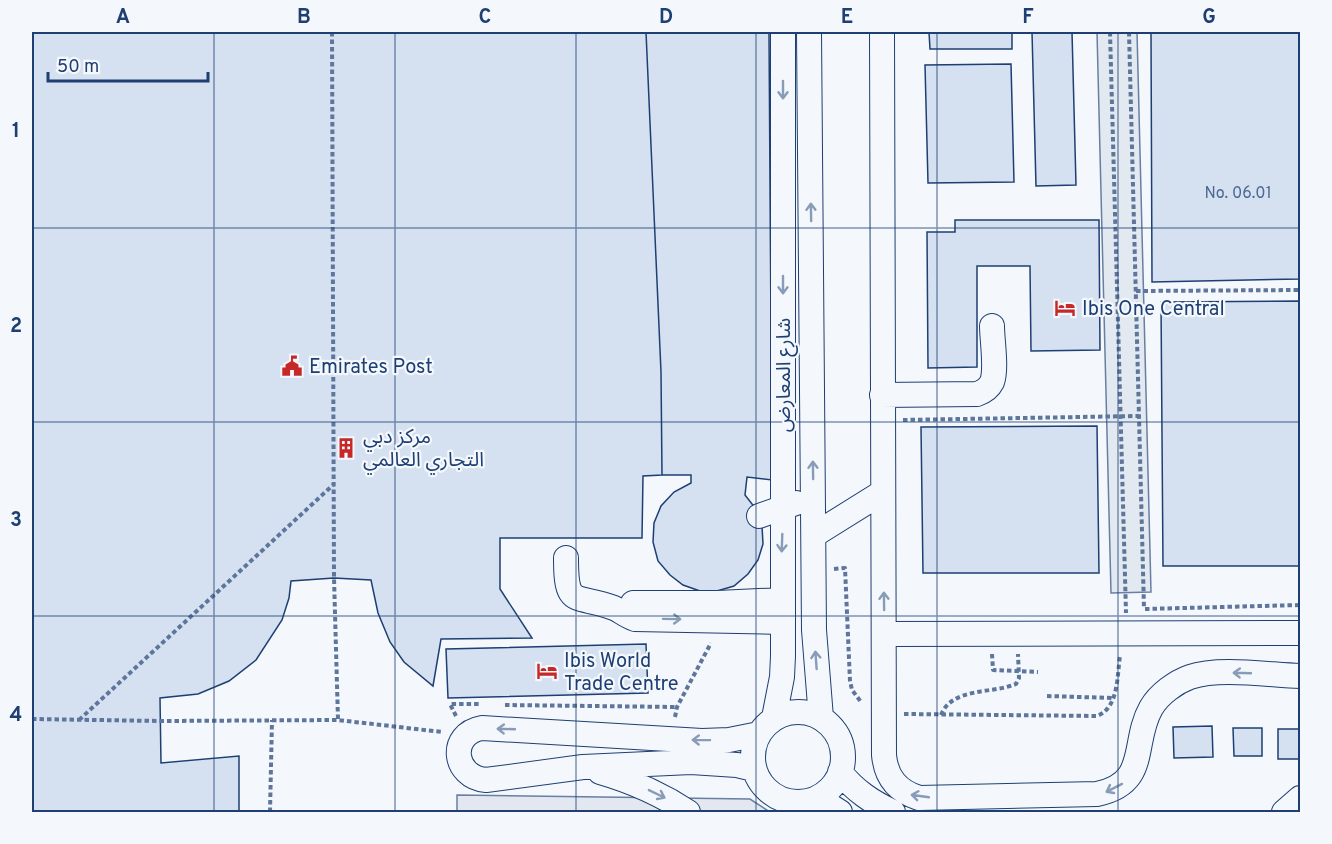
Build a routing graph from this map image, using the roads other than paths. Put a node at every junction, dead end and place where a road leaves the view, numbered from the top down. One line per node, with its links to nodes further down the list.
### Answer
1 (783, 32): 8 (street, شارع المعارض, one-way to 8)
2 (808, 32): 7 (street, شارع المعارض, one-way to 2)
3 (882, 32): 5 (street)
4 (992, 326): 5 (street)
5 (882, 394): 6 (street)
6 (883, 492): 10 (street); 14 (street, one-way to 6)
7 (814, 498): 8 (street); 10 (street, شارع المعارض)
8 (783, 507): 9 (street); 12 (street, شارع المعارض, one-way to 12)
9 (759, 516)
10 (814, 535): 16 (street, شارع المعارض, one-way to 10)
11 (566, 558): 12 (street)
12 (783, 611): 17 (street, شارع المعارض)
13 (1300, 633): 14 (street)
14 (884, 634): 23 (street, one-way to 14)
15 (1300, 676): 23 (street, one-way to 23)
16 (821, 718): 17 (street); 20 (street)
17 (766, 726): 18 (street, one-way to 18); 19 (street)
18 (583, 767): 19 (street); 24 (street, one-way to 24)
19 (754, 769): 21 (street)
20 (840, 772): 21 (street); 26 (street)
21 (818, 798): 25 (street)
22 (1300, 798): 27 (street)
23 (1044, 803)
24 (688, 813)
25 (840, 813)
26 (893, 813)
27 (1284, 813)

